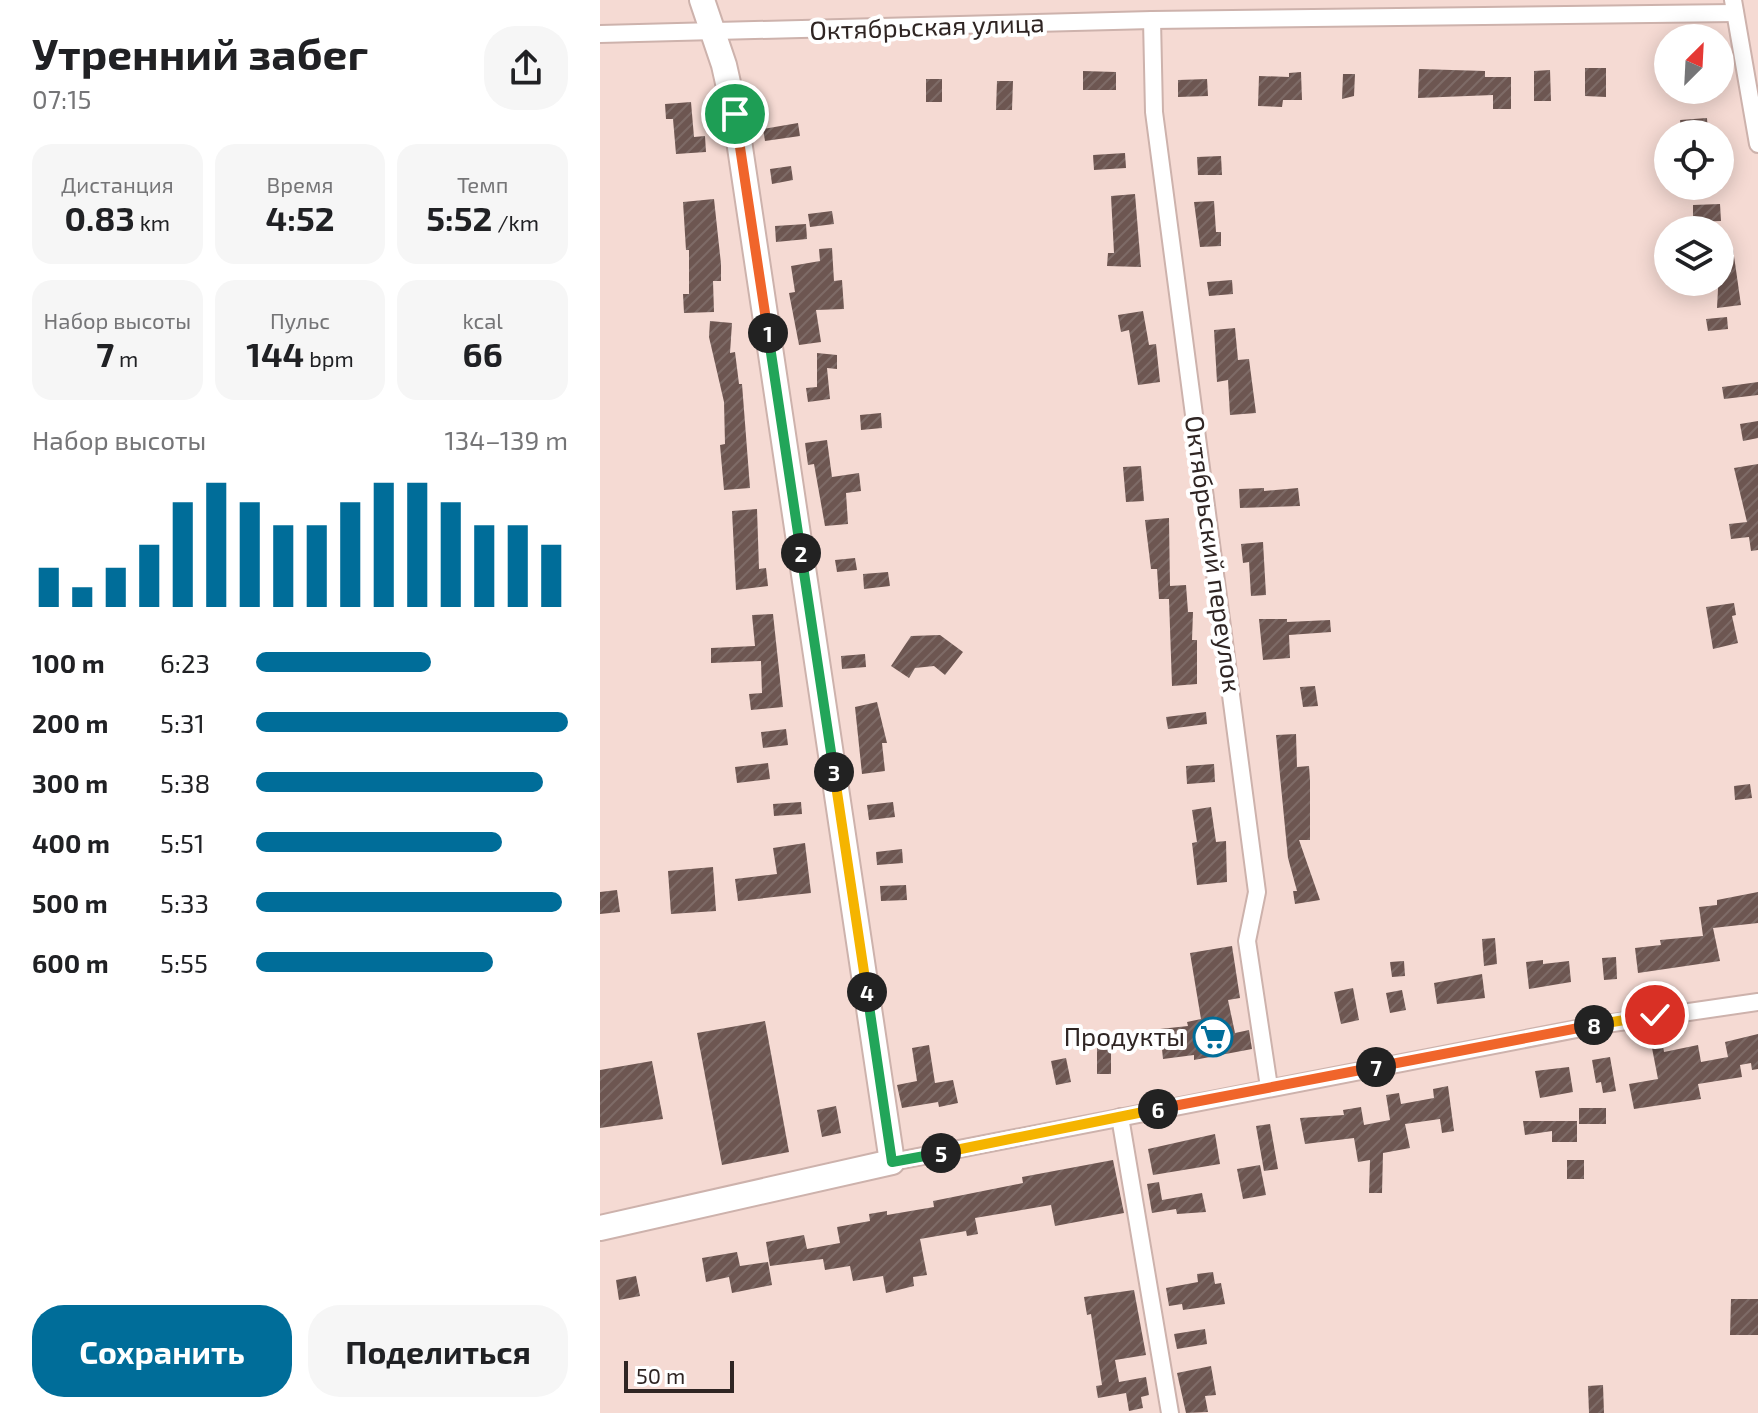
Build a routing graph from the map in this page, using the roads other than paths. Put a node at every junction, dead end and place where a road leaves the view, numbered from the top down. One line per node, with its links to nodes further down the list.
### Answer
1 (702, 0): 4 (main road)
2 (1734, 6): 3 (street, Октябрьская улица); 6 (street)
3 (1152, 20): 4 (street, Октябрьская улица); 8 (street, Октябрьский переулок)
4 (712, 33): 5 (street, Октябрьская улица); 10 (main road)
5 (600, 34)
6 (1758, 144)
7 (1758, 1002): 8 (street)
8 (1269, 1087): 9 (street)
9 (1120, 1117): 10 (street); 12 (street)
10 (892, 1162): 11 (main road)
11 (600, 1228)
12 (1170, 1413)

